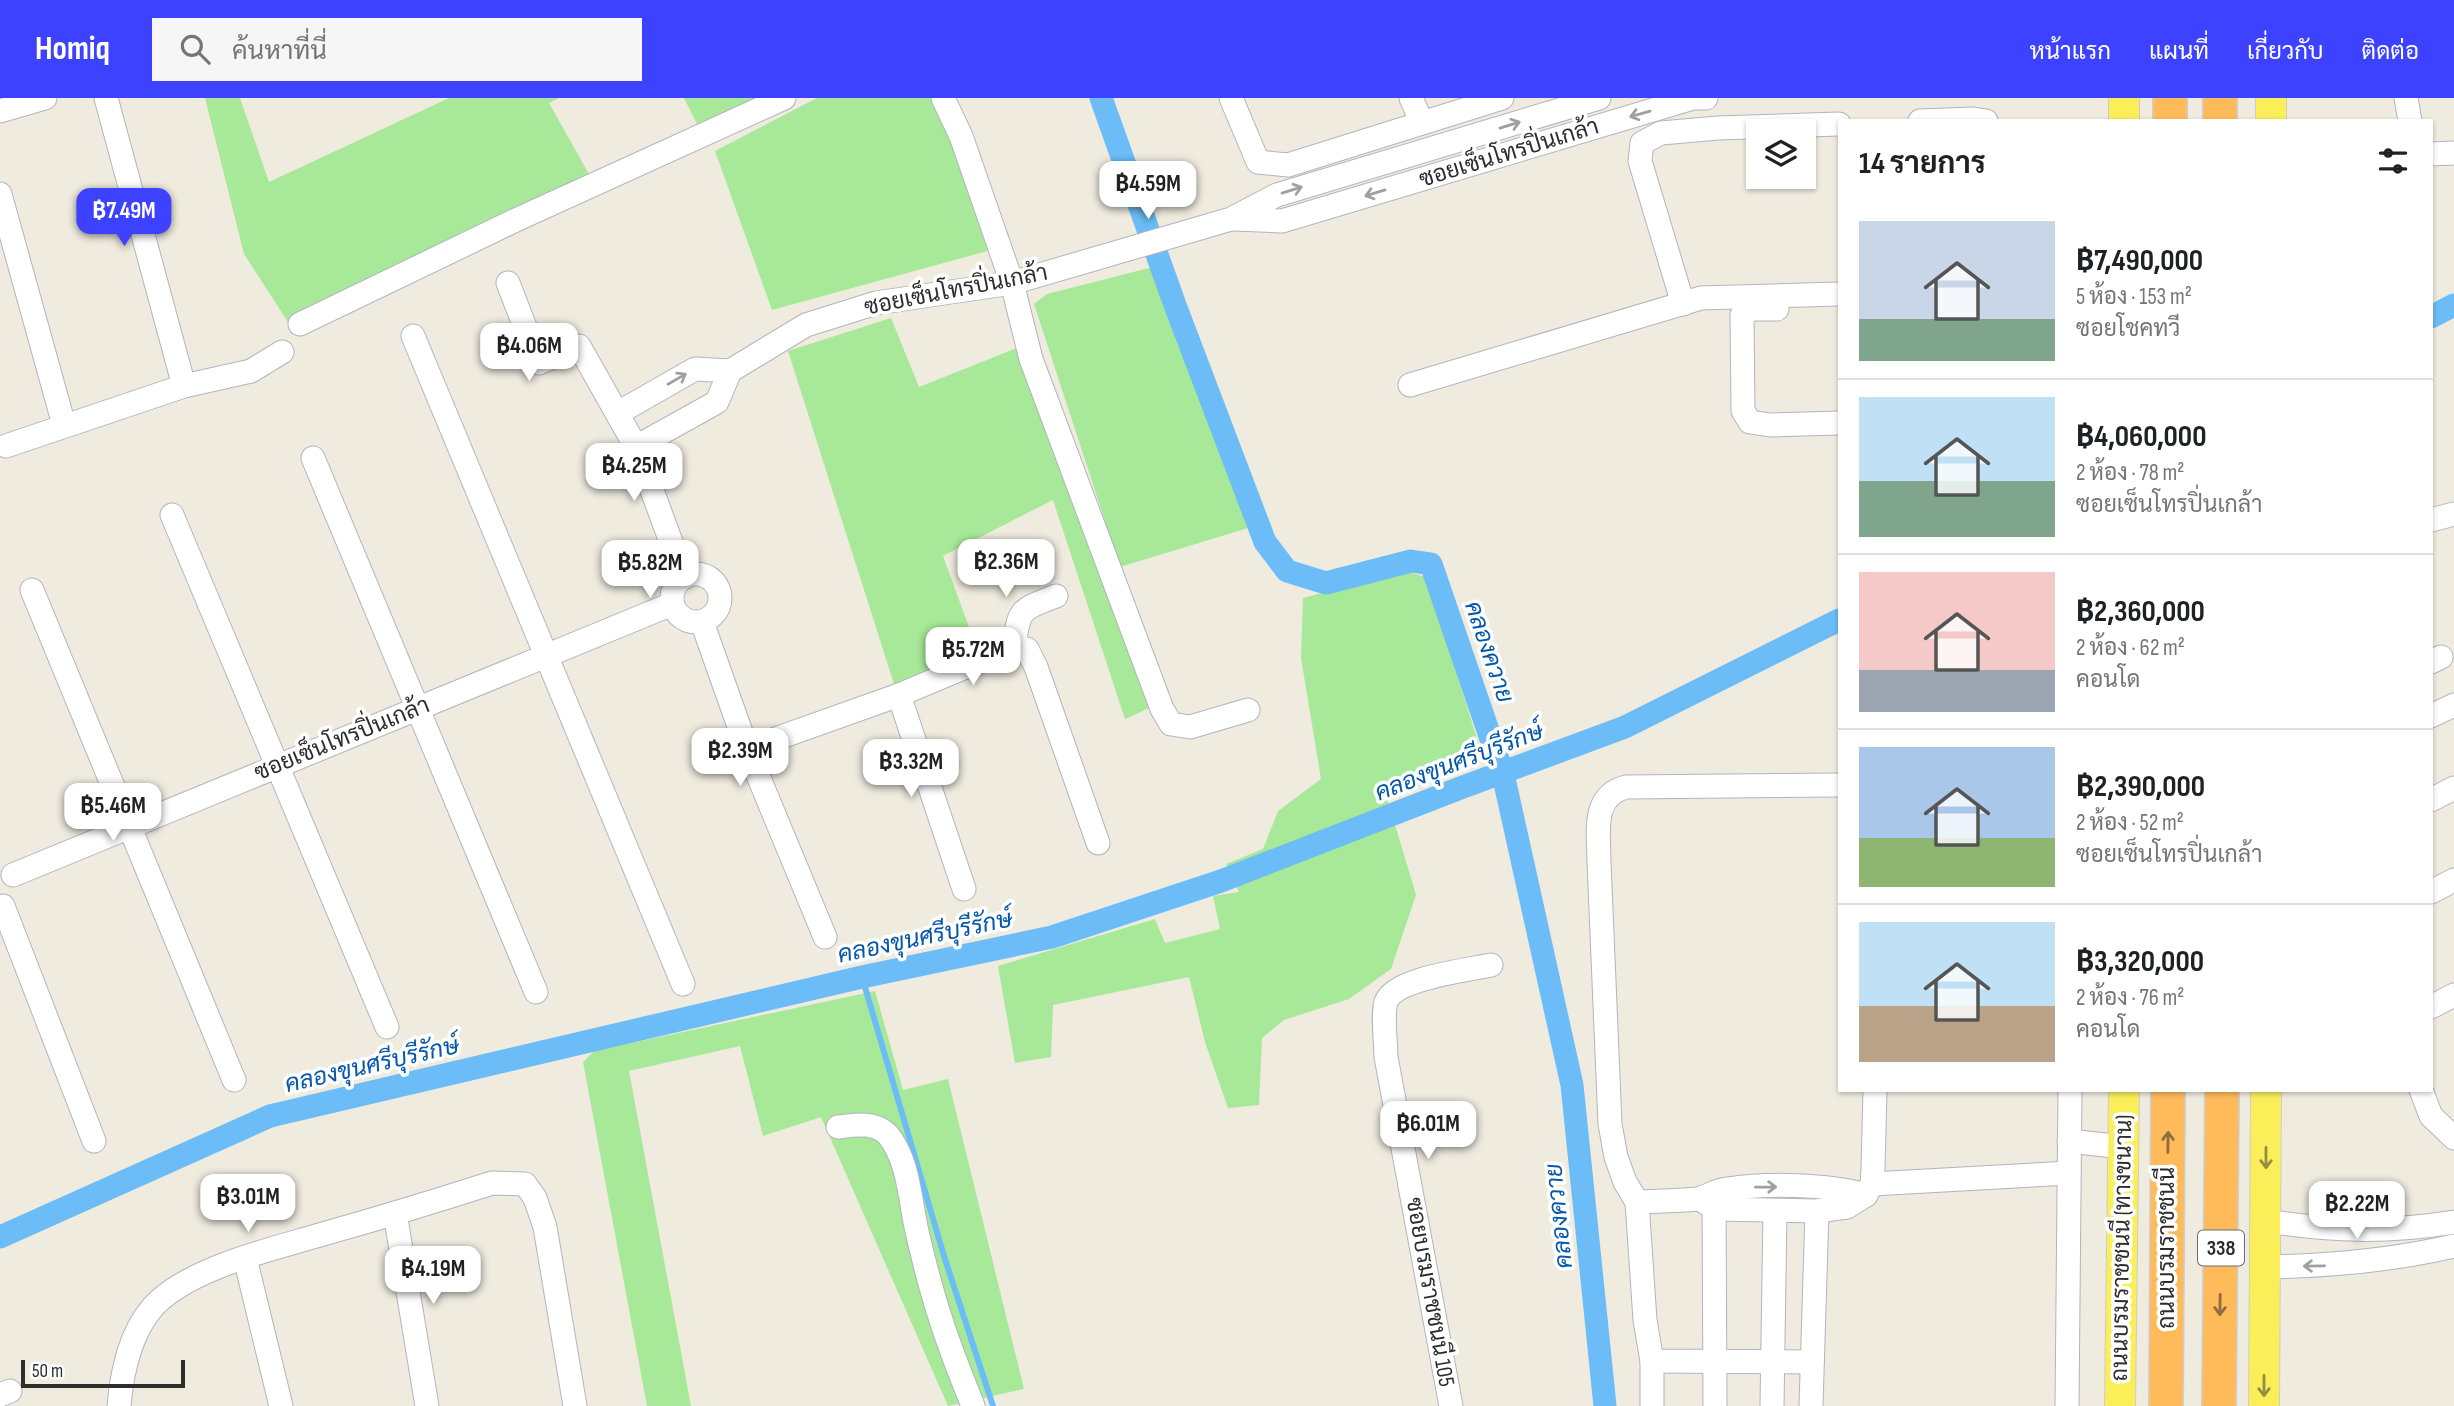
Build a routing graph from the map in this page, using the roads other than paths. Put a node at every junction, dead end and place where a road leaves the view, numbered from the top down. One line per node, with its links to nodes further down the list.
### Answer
1 (44, 98): 15 (street)
2 (106, 98): 37 (street)
3 (784, 98): 32 (street)
4 (943, 98): 27 (street)
5 (1231, 98): 21 (street)
6 (1412, 98): 21 (street)
7 (1502, 98): 21 (street)
8 (1599, 98): 26 (street, ซอยเซ็นโทรปิ่นเกล้า, one-way to 8)
9 (1706, 98): 26 (street, ซอยเซ็นโทรปิ่นเกล้า, one-way to 26)
10 (2124, 98): 16 (main road)
11 (2170, 98): 17 (highway)
12 (2220, 98): 18 (highway)
13 (2271, 98): 19 (main road)
14 (2406, 98): 20 (street)
15 (0, 111)
16 (2124, 119)
17 (2170, 119)
18 (2220, 119)
19 (2271, 119)
20 (2410, 119)
21 (1422, 123)
22 (1838, 124): 30 (street)
23 (2454, 153): 24 (street)
24 (2433, 154)
25 (0, 194): 40 (street)
26 (1231, 219): 27 (street, ซอยเซ็นโทรปิ่นเกล้า)
27 (1012, 283): 35 (street, ซอยเซ็นโทรปิ่นเกล้า); 57 (street)
28 (508, 284): 38 (street)
29 (1838, 294): 30 (street)
30 (1683, 304): 36 (street)
31 (1838, 309): 39 (street)
32 (300, 324)
33 (414, 336): 53 (street)
34 (282, 352): 37 (street)
35 (730, 371): 38 (street, one-way to 35); 42 (street)
36 (1410, 385)
37 (184, 386): 40 (street)
38 (618, 413): 42 (street)
39 (1838, 423)
40 (64, 425): 41 (street)
41 (6, 446)
42 (636, 447): 47 (street)
43 (313, 458): 56 (street)
44 (2454, 514): 46 (street)
45 (172, 515): 60 (street)
46 (2433, 519)
47 (684, 576): 50 (street); 51 (street)
48 (32, 590): 64 (street)
49 (1056, 596): 52 (street)
50 (672, 604): 51 (street); 53 (street, ซอยเซ็นโทรปิ่นเกล้า)
51 (702, 622): 59 (street)
52 (1014, 647): 54 (street); 65 (street)
53 (546, 655): 56 (street, ซอยเซ็นโทรปิ่นเกล้า); 73 (street)
54 (898, 695): 59 (street); 68 (street)
55 (2454, 705): 58 (street)
56 (417, 708): 60 (street, ซอยเซ็นโทรปิ่นเกล้า); 74 (street)
57 (1248, 710)
58 (2433, 715)
59 (747, 749): 71 (street)
60 (277, 766): 64 (street, ซอยเซ็นโทรปิ่นเกล้า); 77 (street)
61 (1838, 785): 94 (street)
62 (2454, 788): 63 (street)
63 (2433, 799)
64 (130, 826): 66 (street, ซอยเซ็นโทรปิ่นเกล้า); 78 (street)
65 (1098, 843)
66 (7, 868): 70 (street, ซอยเซ็นโทรปิ่นเกล้า)
67 (2454, 880): 69 (street)
68 (964, 888)
69 (2433, 891)
70 (2, 907): 88 (street)
71 (825, 937)
72 (1491, 965): 114 (street, ซอยบรมราชชนนี 105)
73 (683, 984)
74 (536, 992)
75 (2454, 995): 76 (street)
76 (2433, 1006)
77 (387, 1027)
78 (234, 1080)
79 (1875, 1092): 92 (street)
80 (2070, 1092): 89 (street)
81 (2124, 1092): 90 (main road, ถนนบรมราชชนนี (ทางขนาน))
82 (2168, 1092): 121 (highway, ถนนบรมราชชนนี / 338, one-way to 82)
83 (2222, 1092): 122 (highway, 338, one-way to 122)
84 (2266, 1092): 98 (main road, 338, one-way to 98)
85 (2422, 1092): 87 (street)
86 (838, 1127): 113 (street)
87 (2454, 1138)
88 (94, 1140)
89 (2069, 1141): 90 (street); 91 (street)
90 (2123, 1147): 120 (main road, ถนนบรมราชชนนี (ทางขนาน))
91 (2069, 1173): 92 (street); 119 (street)
92 (1869, 1190): 93 (street, one-way to 92); 96 (street)
93 (1709, 1199): 94 (street); 95 (street); 106 (street)
94 (1637, 1202): 105 (street)
95 (1775, 1211): 96 (street); 108 (street)
96 (1817, 1211): 107 (street)
97 (395, 1213): 102 (street); 111 (street); 112 (street)
98 (2266, 1221): 100 (street); 104 (main road, 338)
99 (2454, 1222): 100 (street)
100 (2344, 1231): 103 (street)
101 (2454, 1246): 103 (street)
102 (245, 1258): 109 (street); 110 (street)
103 (2344, 1265): 104 (street, one-way to 104)
104 (2264, 1267): 123 (main road, 338, one-way to 123)
105 (1652, 1361): 106 (street); 115 (street)
106 (1715, 1362): 108 (street); 116 (street)
107 (1812, 1362): 108 (street); 118 (street)
108 (1773, 1363): 117 (street)
109 (119, 1406)
110 (281, 1406)
111 (428, 1406)
112 (575, 1406)
113 (973, 1406)
114 (1451, 1406)
115 (1652, 1406)
116 (1715, 1406)
117 (1772, 1406)
118 (1811, 1406)
119 (2067, 1406)
120 (2115, 1406)
121 (2166, 1406)
122 (2219, 1406)
123 (2264, 1406)

